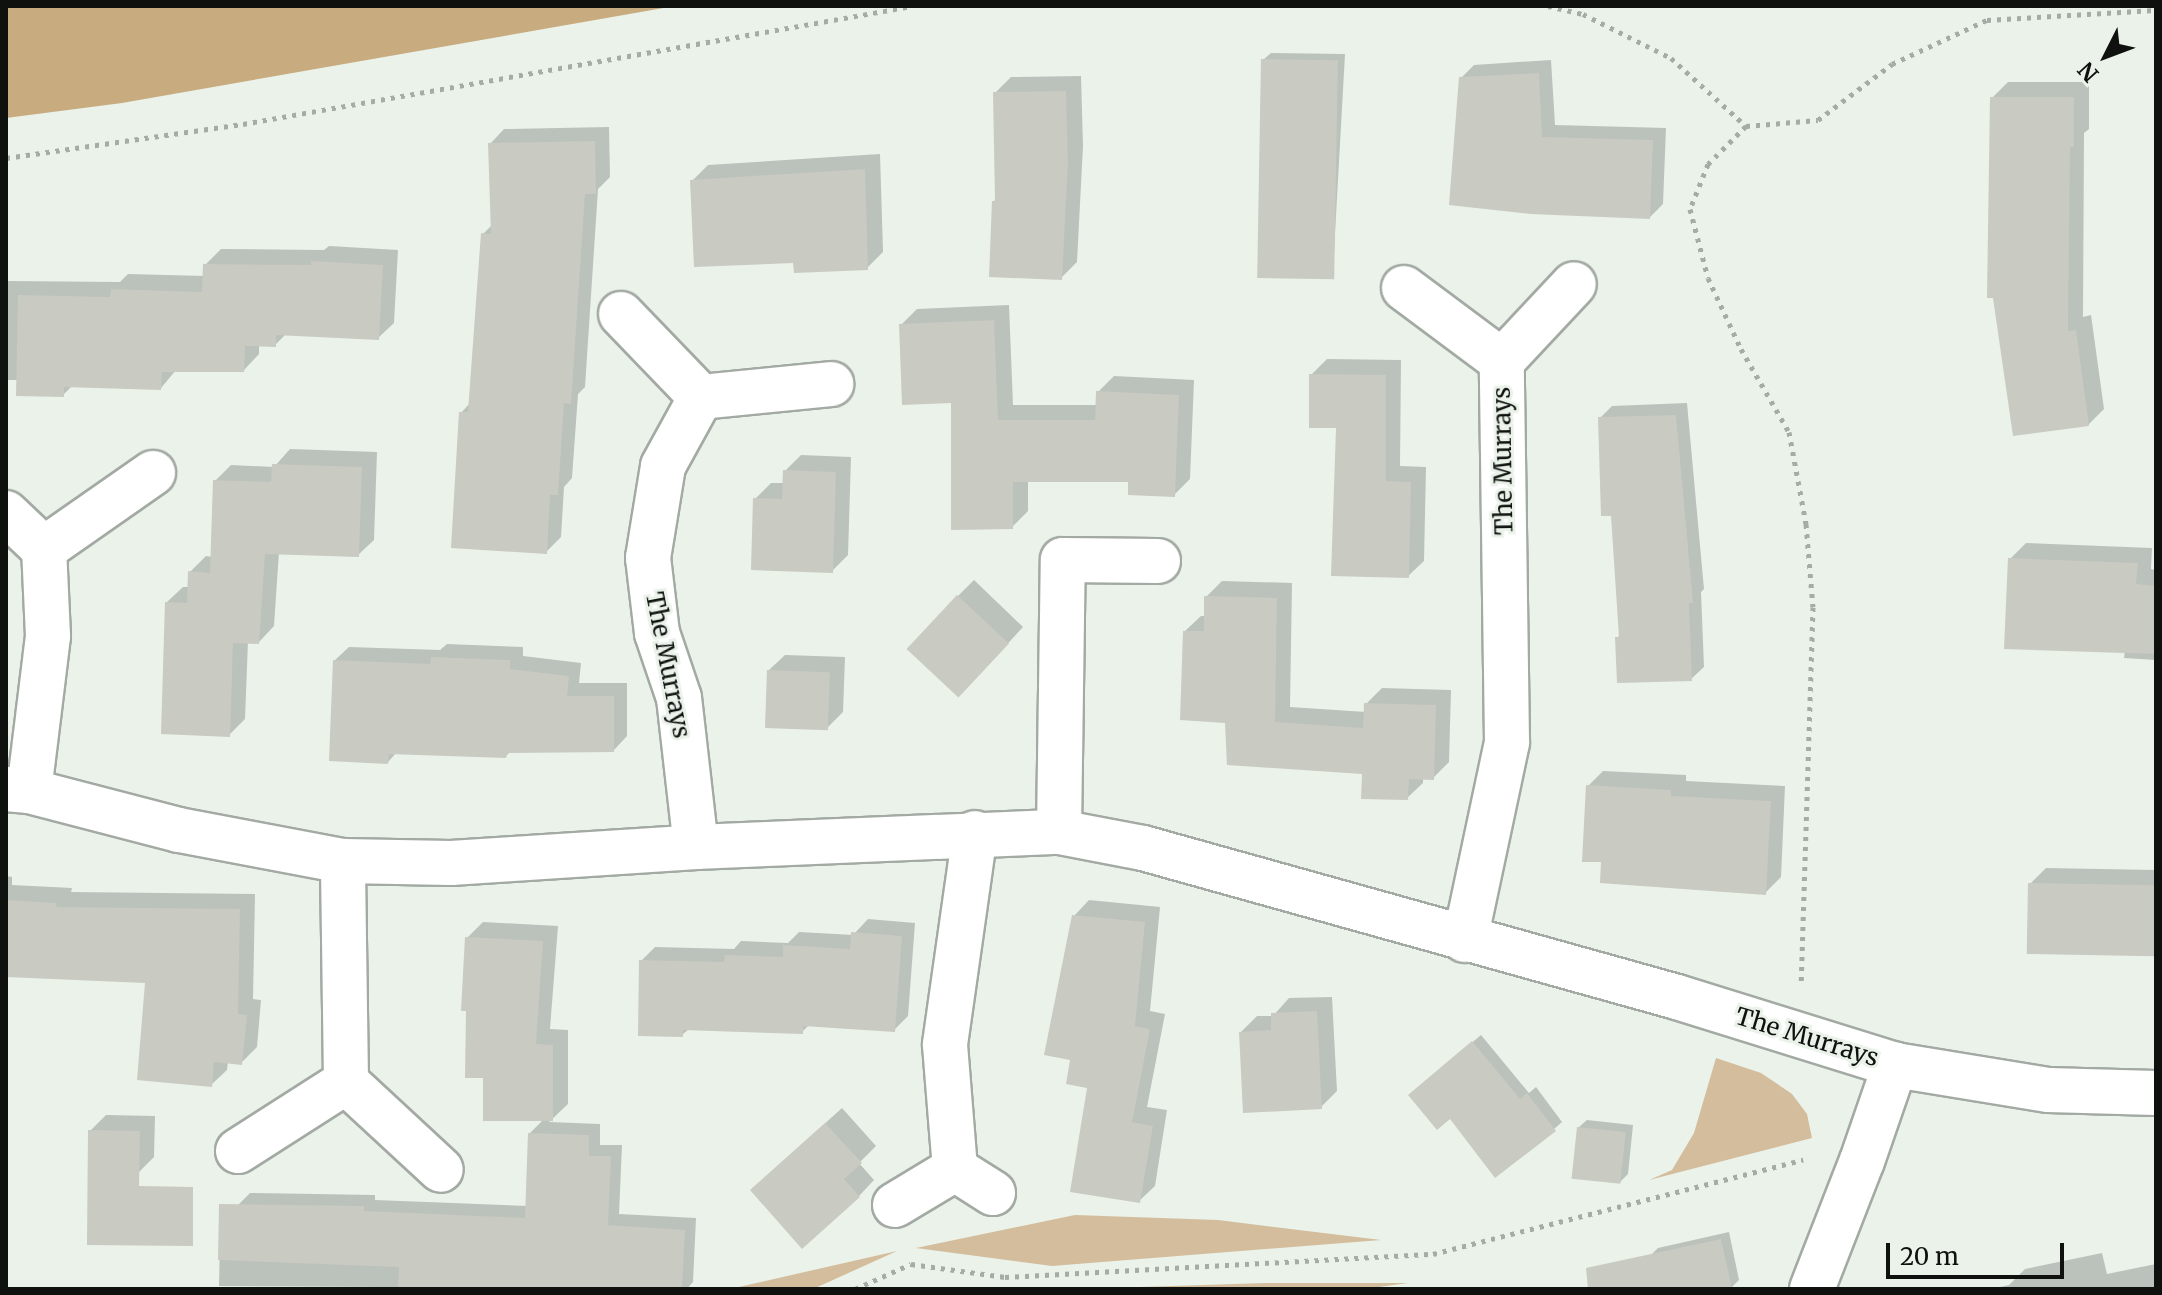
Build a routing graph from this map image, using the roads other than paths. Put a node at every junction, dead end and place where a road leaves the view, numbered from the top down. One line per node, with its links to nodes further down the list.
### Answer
1 (1574, 284): 4 (street, The Murrays)
2 (1404, 288): 4 (street, The Murrays)
3 (621, 314): 6 (street)
4 (1502, 361): 16 (street, The Murrays)
5 (831, 384): 6 (street)
6 (701, 397): 14 (street, The Murrays)
7 (153, 473): 9 (street)
8 (6, 513): 9 (street)
9 (44, 549): 11 (street, The Murrays)
10 (1158, 561): 12 (street)
11 (18, 790): 15 (street, The Murrays)
12 (1059, 832): 13 (street, The Murrays); 16 (street, The Murrays)
13 (975, 833): 14 (street, The Murrays); 21 (street)
14 (696, 847): 15 (street, The Murrays)
15 (343, 861): 18 (street)
16 (1465, 940): 17 (street, The Murrays)
17 (1895, 1065): 19 (street, The Murrays); 25 (street)
18 (346, 1082): 20 (street); 22 (street)
19 (2156, 1093)
20 (238, 1151)
21 (955, 1169): 23 (street); 24 (street)
22 (441, 1170)
23 (993, 1193)
24 (895, 1205)
25 (1812, 1289)

